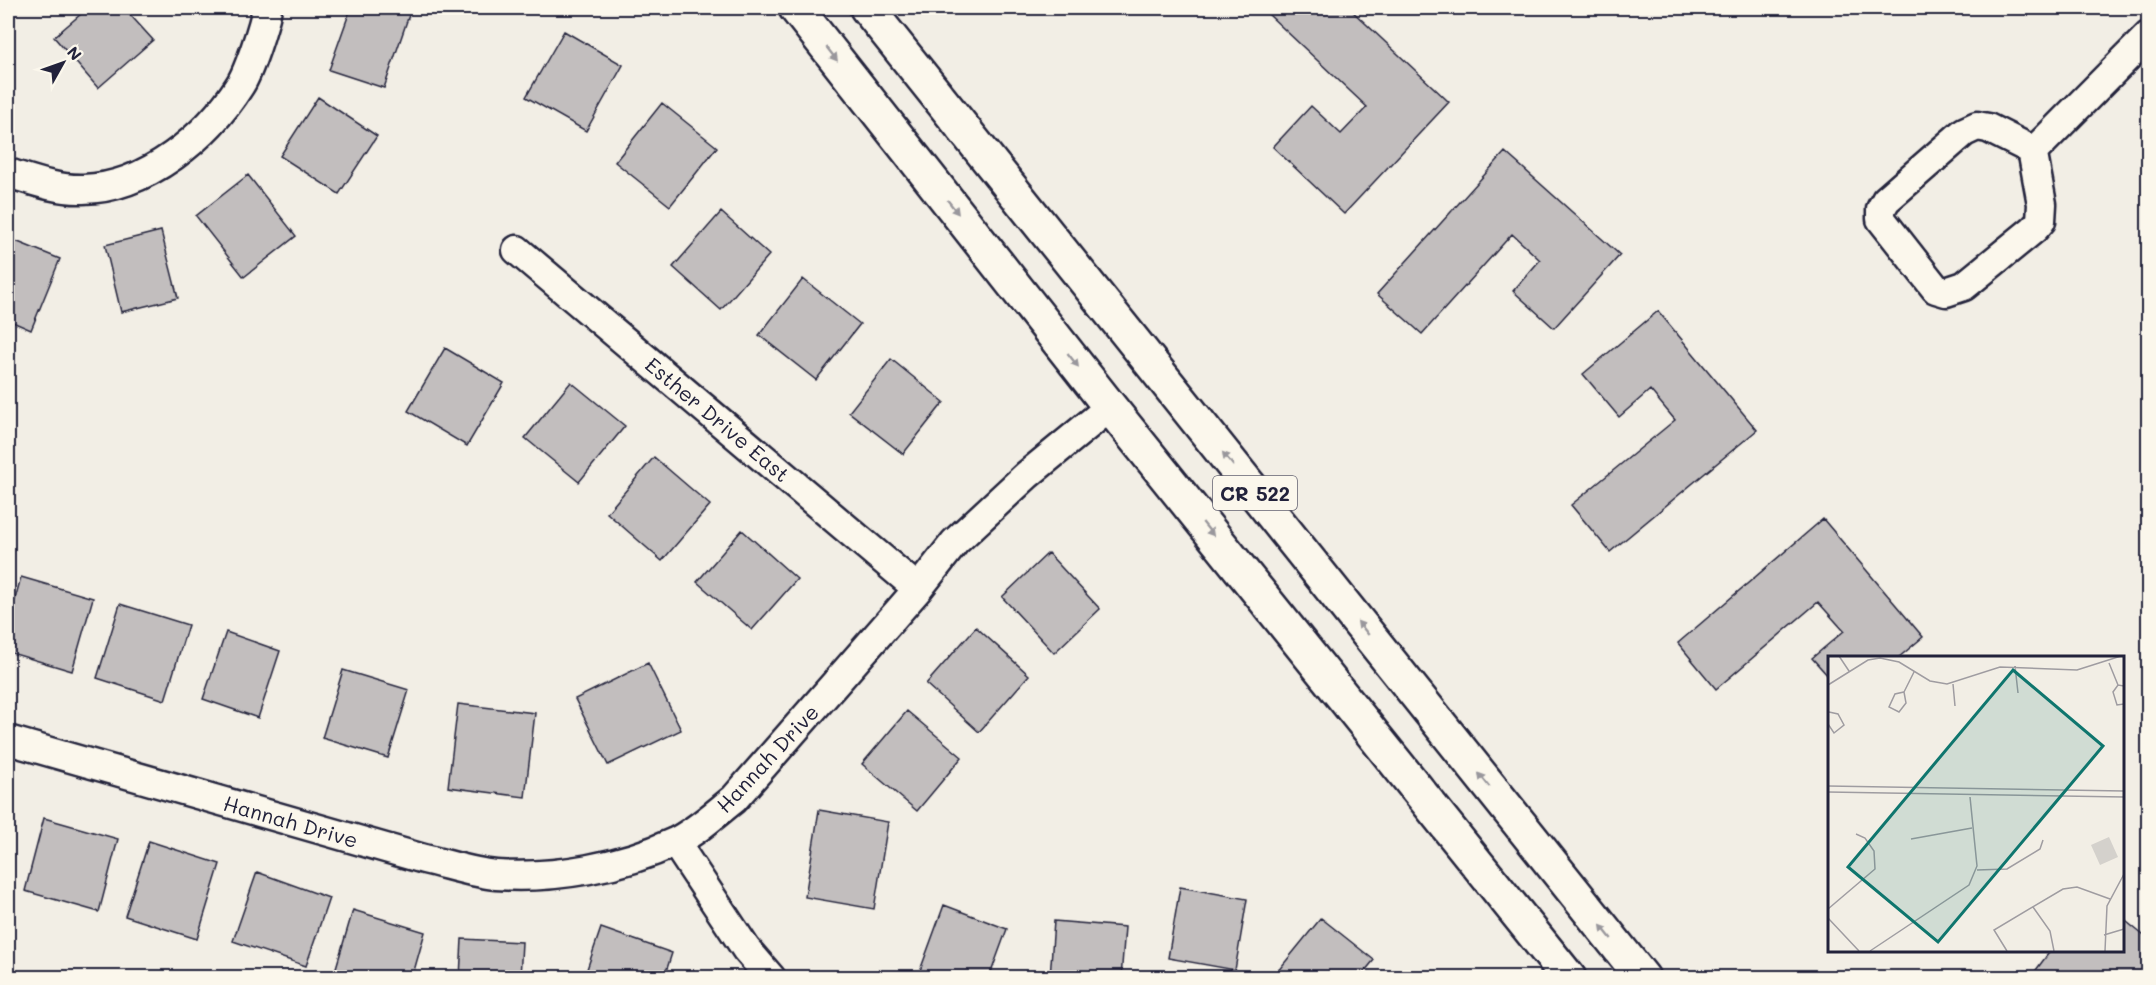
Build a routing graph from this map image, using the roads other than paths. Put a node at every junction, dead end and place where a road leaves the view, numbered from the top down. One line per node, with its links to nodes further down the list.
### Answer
1 (267, 8): 6 (street)
2 (796, 8): 8 (main road, CR 522, one-way to 8)
3 (867, 8): 14 (main road, CR 522, one-way to 3)
4 (2148, 36): 5 (street)
5 (2034, 151): 5 (street)
6 (8, 173)
7 (517, 250): 9 (street, Esther Drive East)
8 (1110, 407): 9 (street, Hannah Drive); 13 (main road, CR 522, one-way to 13)
9 (918, 589): 11 (street, Hannah Drive)
10 (8, 740): 11 (street, Hannah Drive)
11 (675, 842): 12 (street)
12 (771, 978)
13 (1569, 978)
14 (1643, 978)

